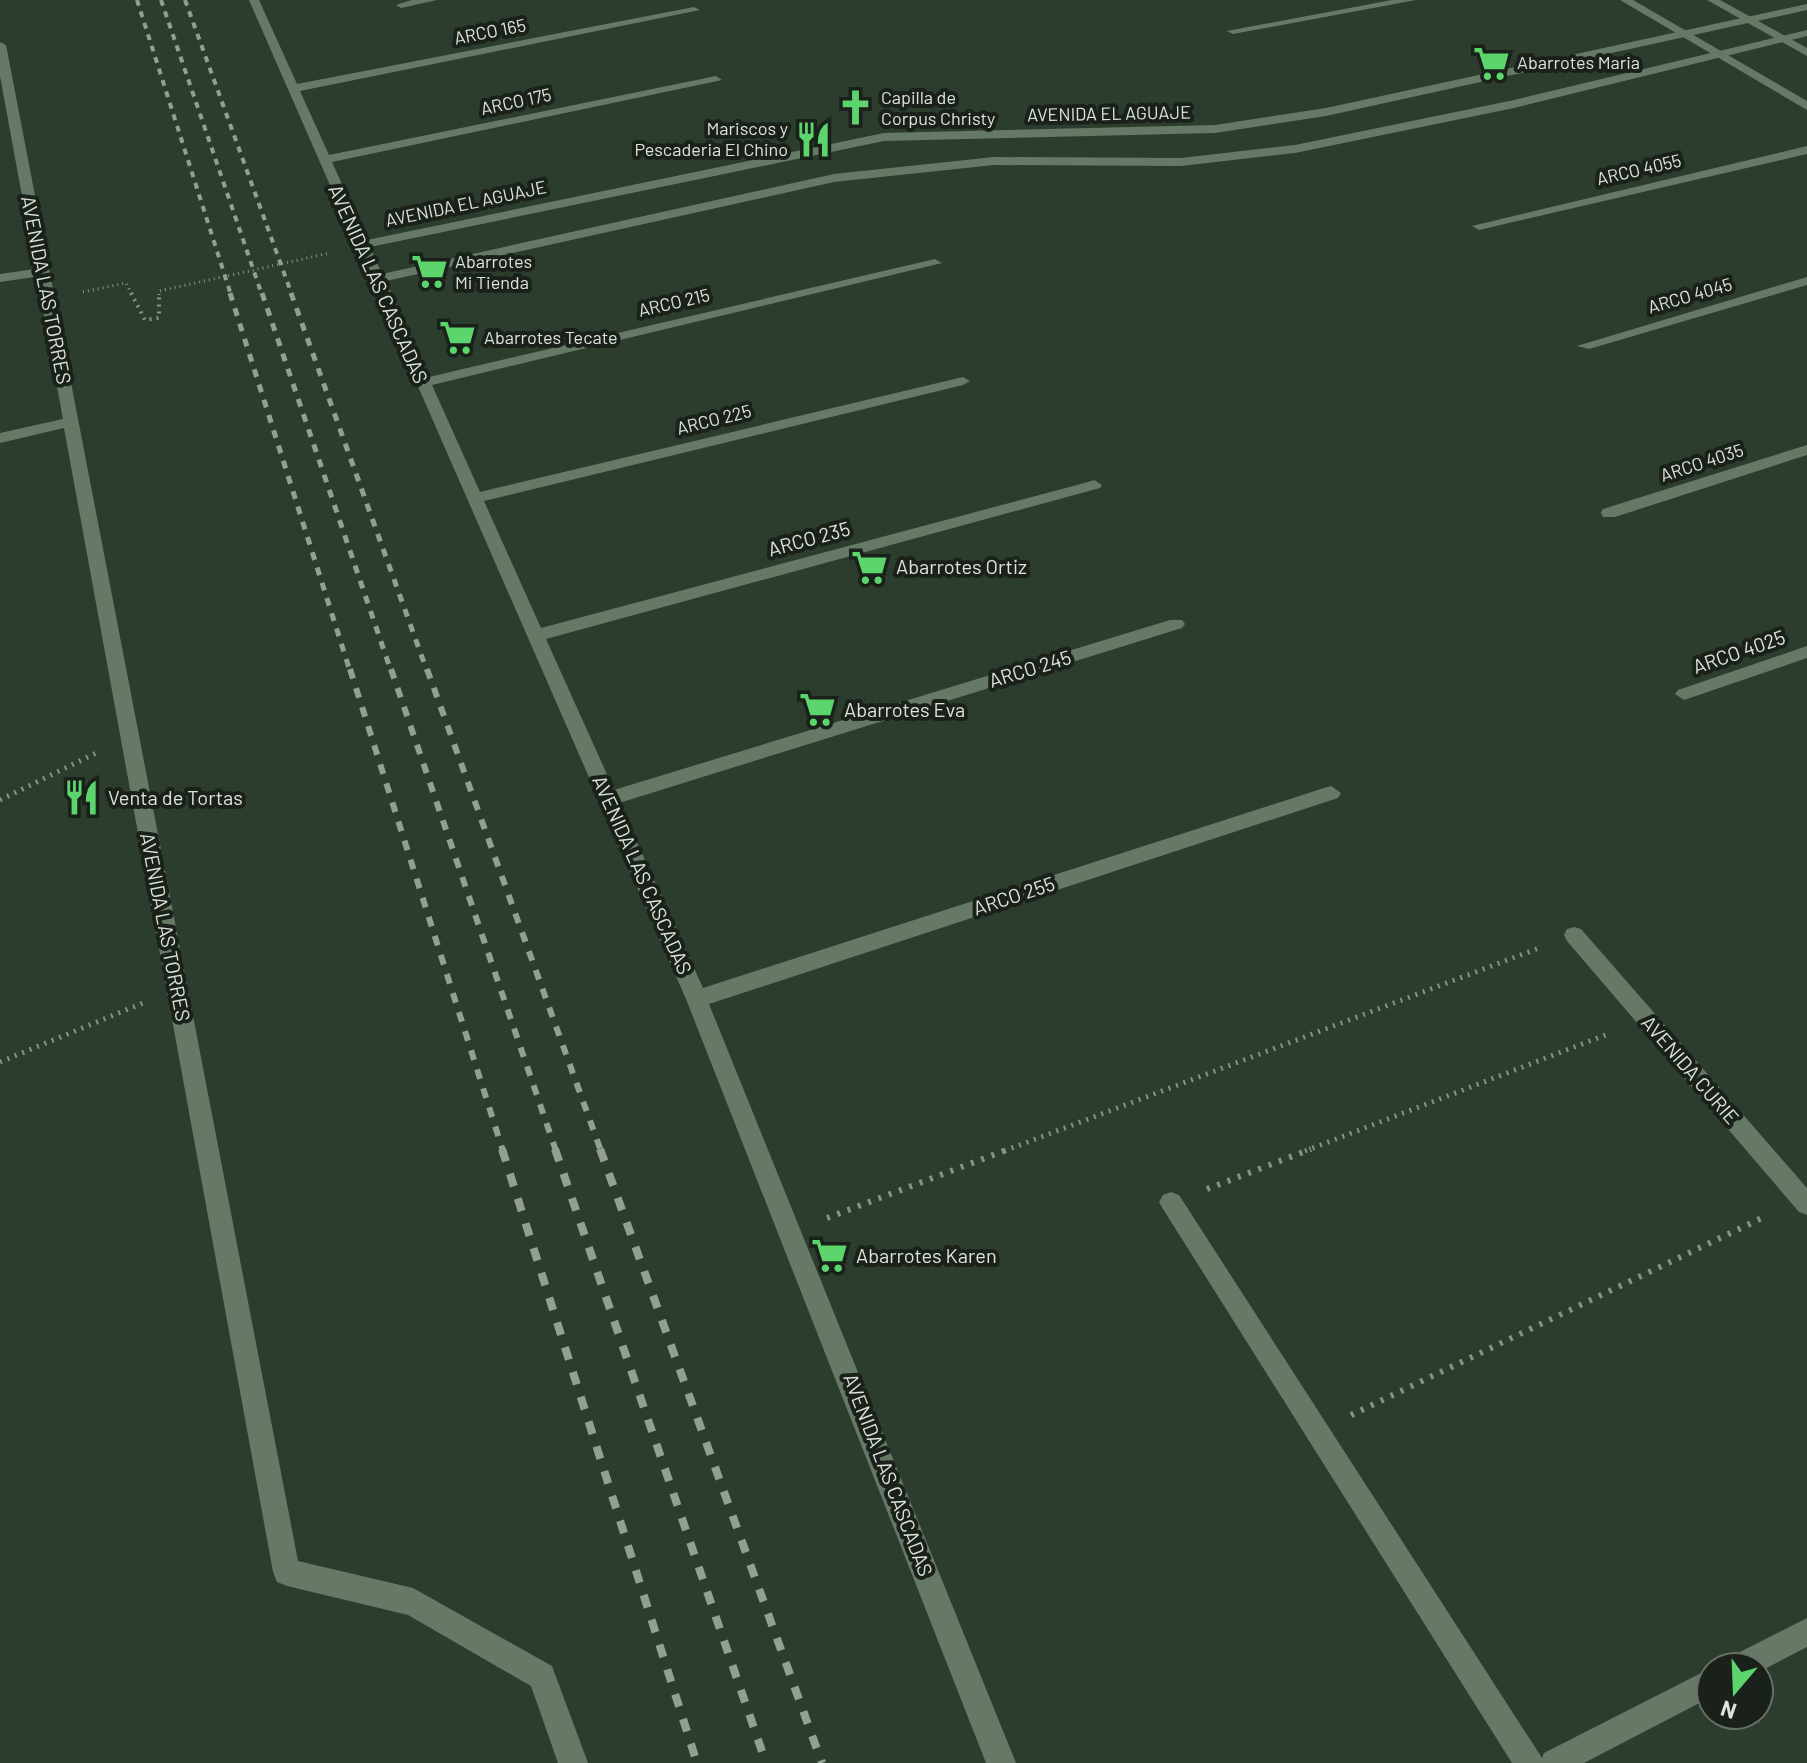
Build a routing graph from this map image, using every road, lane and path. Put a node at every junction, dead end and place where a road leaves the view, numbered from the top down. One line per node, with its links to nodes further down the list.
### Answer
1 (254, 0): 19 (street, AVENIDA LAS CASCADAS)
2 (432, 0): 6 (street)
3 (1411, 0): 11 (street)
4 (1625, 0): 13 (street)
5 (1712, 0): 9 (street)
6 (400, 2): 10 (street)
7 (1807, 7): 9 (street, AVENIDA EL AGUAJE)
8 (694, 10): 19 (street, ARCO 165)
9 (1747, 19): 13 (street, AVENIDA EL AGUAJE); 14 (street)
10 (410, 22)
11 (1233, 31)
12 (1807, 33): 14 (street)
13 (1684, 34): 16 (street); 24 (street, AVENIDA EL AGUAJE)
14 (1781, 39): 15 (street); 16 (street)
15 (1807, 53)
16 (1718, 54): 20 (street); 29 (street)
17 (1, 57): 27 (street, AVENIDA LAS TORRES)
18 (716, 80): 22 (street, ARCO 175)
19 (292, 89): 22 (street, AVENIDA LAS CASCADAS)
20 (1807, 106)
21 (1807, 150): 23 (street, ARCO 4055)
22 (323, 160): 24 (street, AVENIDA LAS CASCADAS)
23 (1479, 226)
24 (361, 245): 29 (street, AVENIDA LAS CASCADAS)
25 (330, 253): 31 (path)
26 (935, 263): 34 (street, ARCO 215)
27 (43, 272): 28 (street); 31 (street, AVENIDA LAS TORRES)
28 (0, 278)
29 (377, 279): 34 (street, AVENIDA LAS CASCADAS)
30 (1807, 281): 32 (street, ARCO 4045)
31 (49, 299): 35 (street, AVENIDA LAS TORRES)
32 (1584, 346)
33 (963, 381): 39 (street, ARCO 225)
34 (422, 383): 39 (street, AVENIDA LAS CASCADAS)
35 (72, 422): 36 (street); 45 (street, AVENIDA LAS TORRES)
36 (0, 438)
37 (1807, 450): 40 (street, ARCO 4035)
38 (1094, 485): 42 (street, ARCO 235)
39 (474, 498): 42 (street, AVENIDA LAS CASCADAS)
40 (1609, 513)
41 (1176, 624): 47 (street, ARCO 245)
42 (535, 636): 47 (street, AVENIDA LAS CASCADAS)
43 (1807, 652): 44 (street, ARCO 4025)
44 (1684, 694)
45 (128, 737): 48 (path); 50 (street, AVENIDA LAS TORRES)
46 (1331, 793): 51 (street, ARCO 255)
47 (608, 799): 51 (street, AVENIDA LAS CASCADAS)
48 (0, 800)
49 (1574, 935): 52 (street, AVENIDA CURIE); 56 (path)
50 (177, 989): 53 (path); 61 (street, AVENIDA LAS TORRES)
51 (697, 999): 56 (street, AVENIDA LAS CASCADAS)
52 (1646, 1020): 54 (path); 55 (street, AVENIDA CURIE)
53 (0, 1062)
54 (1171, 1202): 57 (street)
55 (1804, 1202): 57 (path)
56 (792, 1231): 62 (street, AVENIDA LAS CASCADAS)
57 (1317, 1431): 63 (street)
58 (1807, 1632): 59 (street)
59 (1771, 1651)
60 (1695, 1690): 64 (street)
61 (573, 1763)
62 (1001, 1763)
63 (1529, 1763)
64 (1554, 1763)

